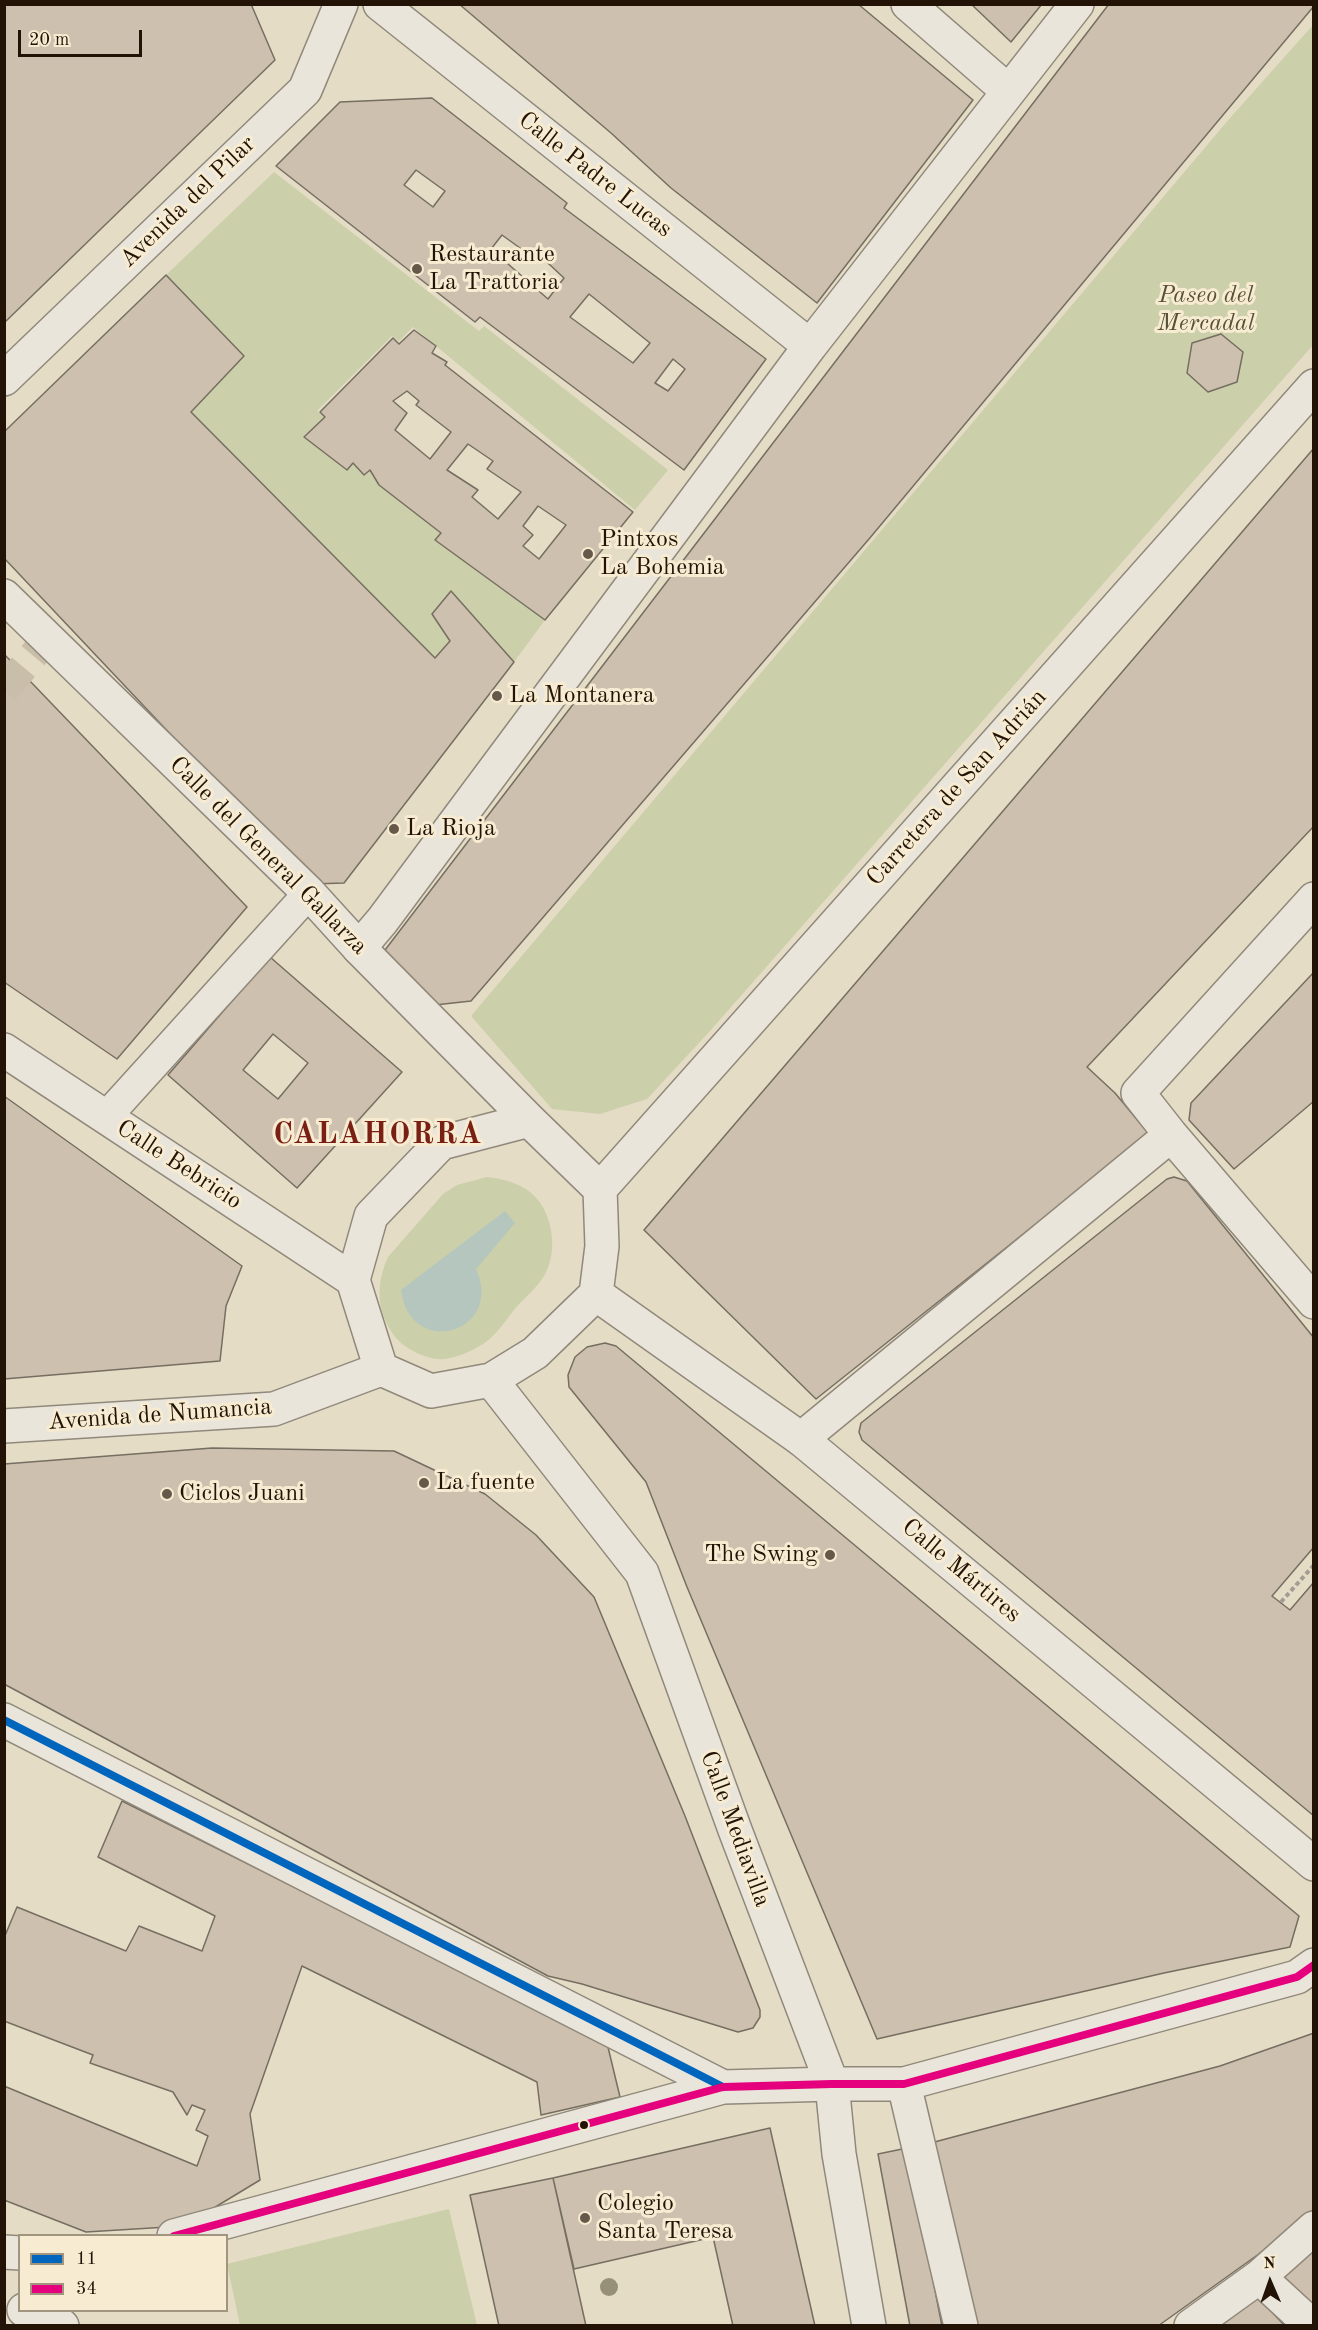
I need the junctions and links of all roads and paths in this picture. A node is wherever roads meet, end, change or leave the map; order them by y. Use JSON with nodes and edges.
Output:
{"nodes":[{"id":1,"x":341,"y":4,"type":"edge"},
{"id":2,"x":380,"y":4,"type":"edge"},
{"id":3,"x":908,"y":4,"type":"edge"},
{"id":4,"x":1077,"y":4,"type":"edge"},
{"id":5,"x":1008,"y":91,"type":"junction"},
{"id":6,"x":810,"y":346,"type":"junction"},
{"id":7,"x":4,"y":378,"type":"edge"},
{"id":8,"x":1314,"y":386,"type":"edge"},
{"id":9,"x":4,"y":596,"type":"edge"},
{"id":10,"x":309,"y":893,"type":"junction"},
{"id":11,"x":1314,"y":898,"type":"edge"},
{"id":12,"x":359,"y":948,"type":"junction"},
{"id":13,"x":4,"y":1050,"type":"edge"},
{"id":14,"x":106,"y":1117,"type":"junction"},
{"id":15,"x":529,"y":1120,"type":"junction"},
{"id":16,"x":1171,"y":1135,"type":"junction"},
{"id":17,"x":600,"y":1189,"type":"junction"},
{"id":18,"x":353,"y":1280,"type":"junction"},
{"id":19,"x":596,"y":1294,"type":"junction"},
{"id":20,"x":1314,"y":1302,"type":"edge"},
{"id":21,"x":381,"y":1369,"type":"junction"},
{"id":22,"x":491,"y":1380,"type":"junction"},
{"id":23,"x":4,"y":1426,"type":"edge"},
{"id":24,"x":801,"y":1439,"type":"junction"},
{"id":25,"x":1314,"y":1565,"type":"edge"},
{"id":26,"x":1281,"y":1602,"type":"dead end"},
{"id":27,"x":4,"y":1720,"type":"edge"},
{"id":28,"x":1314,"y":1864,"type":"edge"},
{"id":29,"x":1314,"y":1965,"type":"edge"},
{"id":30,"x":832,"y":2084,"type":"junction"},
{"id":31,"x":904,"y":2085,"type":"junction"},
{"id":32,"x":723,"y":2087,"type":"junction"},
{"id":33,"x":1314,"y":2228,"type":"edge"},
{"id":34,"x":178,"y":2234,"type":"edge"},
{"id":35,"x":1259,"y":2277,"type":"junction"},
{"id":36,"x":29,"y":2312,"type":"edge"},
{"id":37,"x":62,"y":2325,"type":"edge"},
{"id":38,"x":869,"y":2325,"type":"edge"},
{"id":39,"x":961,"y":2325,"type":"edge"},
{"id":40,"x":1191,"y":2325,"type":"edge"},
{"id":41,"x":1312,"y":2325,"type":"edge"}],
"edges":[{"from":1,"to":7,"type":"street","name":"Avenida del Pilar"},
{"from":2,"to":6,"type":"street","name":"Calle Padre Lucas"},
{"from":3,"to":5,"type":"street"},
{"from":4,"to":5,"type":"street"},
{"from":5,"to":6,"type":"street"},
{"from":6,"to":12,"type":"street"},
{"from":8,"to":17,"type":"street","name":"Carretera de San Adrián"},
{"from":9,"to":10,"type":"street","name":"Calle del General Gallarza"},
{"from":10,"to":12,"type":"street","name":"Calle del General Gallarza"},
{"from":10,"to":14,"type":"street"},
{"from":11,"to":16,"type":"street"},
{"from":12,"to":15,"type":"street","name":"Calle del General Gallarza"},
{"from":13,"to":14,"type":"street","name":"Calle Bebricio"},
{"from":14,"to":18,"type":"street","name":"Calle Bebricio"},
{"from":15,"to":17,"type":"street","name":"Calle del General Gallarza"},
{"from":15,"to":18,"type":"street"},
{"from":16,"to":20,"type":"street"},
{"from":16,"to":24,"type":"street"},
{"from":17,"to":19,"type":"street"},
{"from":18,"to":21,"type":"street"},
{"from":19,"to":22,"type":"street"},
{"from":19,"to":24,"type":"street","name":"Calle Mártires"},
{"from":21,"to":22,"type":"street"},
{"from":21,"to":23,"type":"street","name":"Avenida de Numancia"},
{"from":22,"to":30,"type":"street","name":"Calle Mediavilla"},
{"from":24,"to":28,"type":"street","name":"Calle Mártires"},
{"from":25,"to":26,"type":"path"},
{"from":27,"to":32,"type":"street"},
{"from":29,"to":31,"type":"street"},
{"from":30,"to":31,"type":"street"},
{"from":30,"to":32,"type":"street"},
{"from":30,"to":38,"type":"street","name":"Calle Mediavilla"},
{"from":31,"to":39,"type":"street"},
{"from":32,"to":34,"type":"street"},
{"from":33,"to":35,"type":"street"},
{"from":35,"to":40,"type":"street"},
{"from":35,"to":41,"type":"street"},
{"from":36,"to":37,"type":"street"}]}
